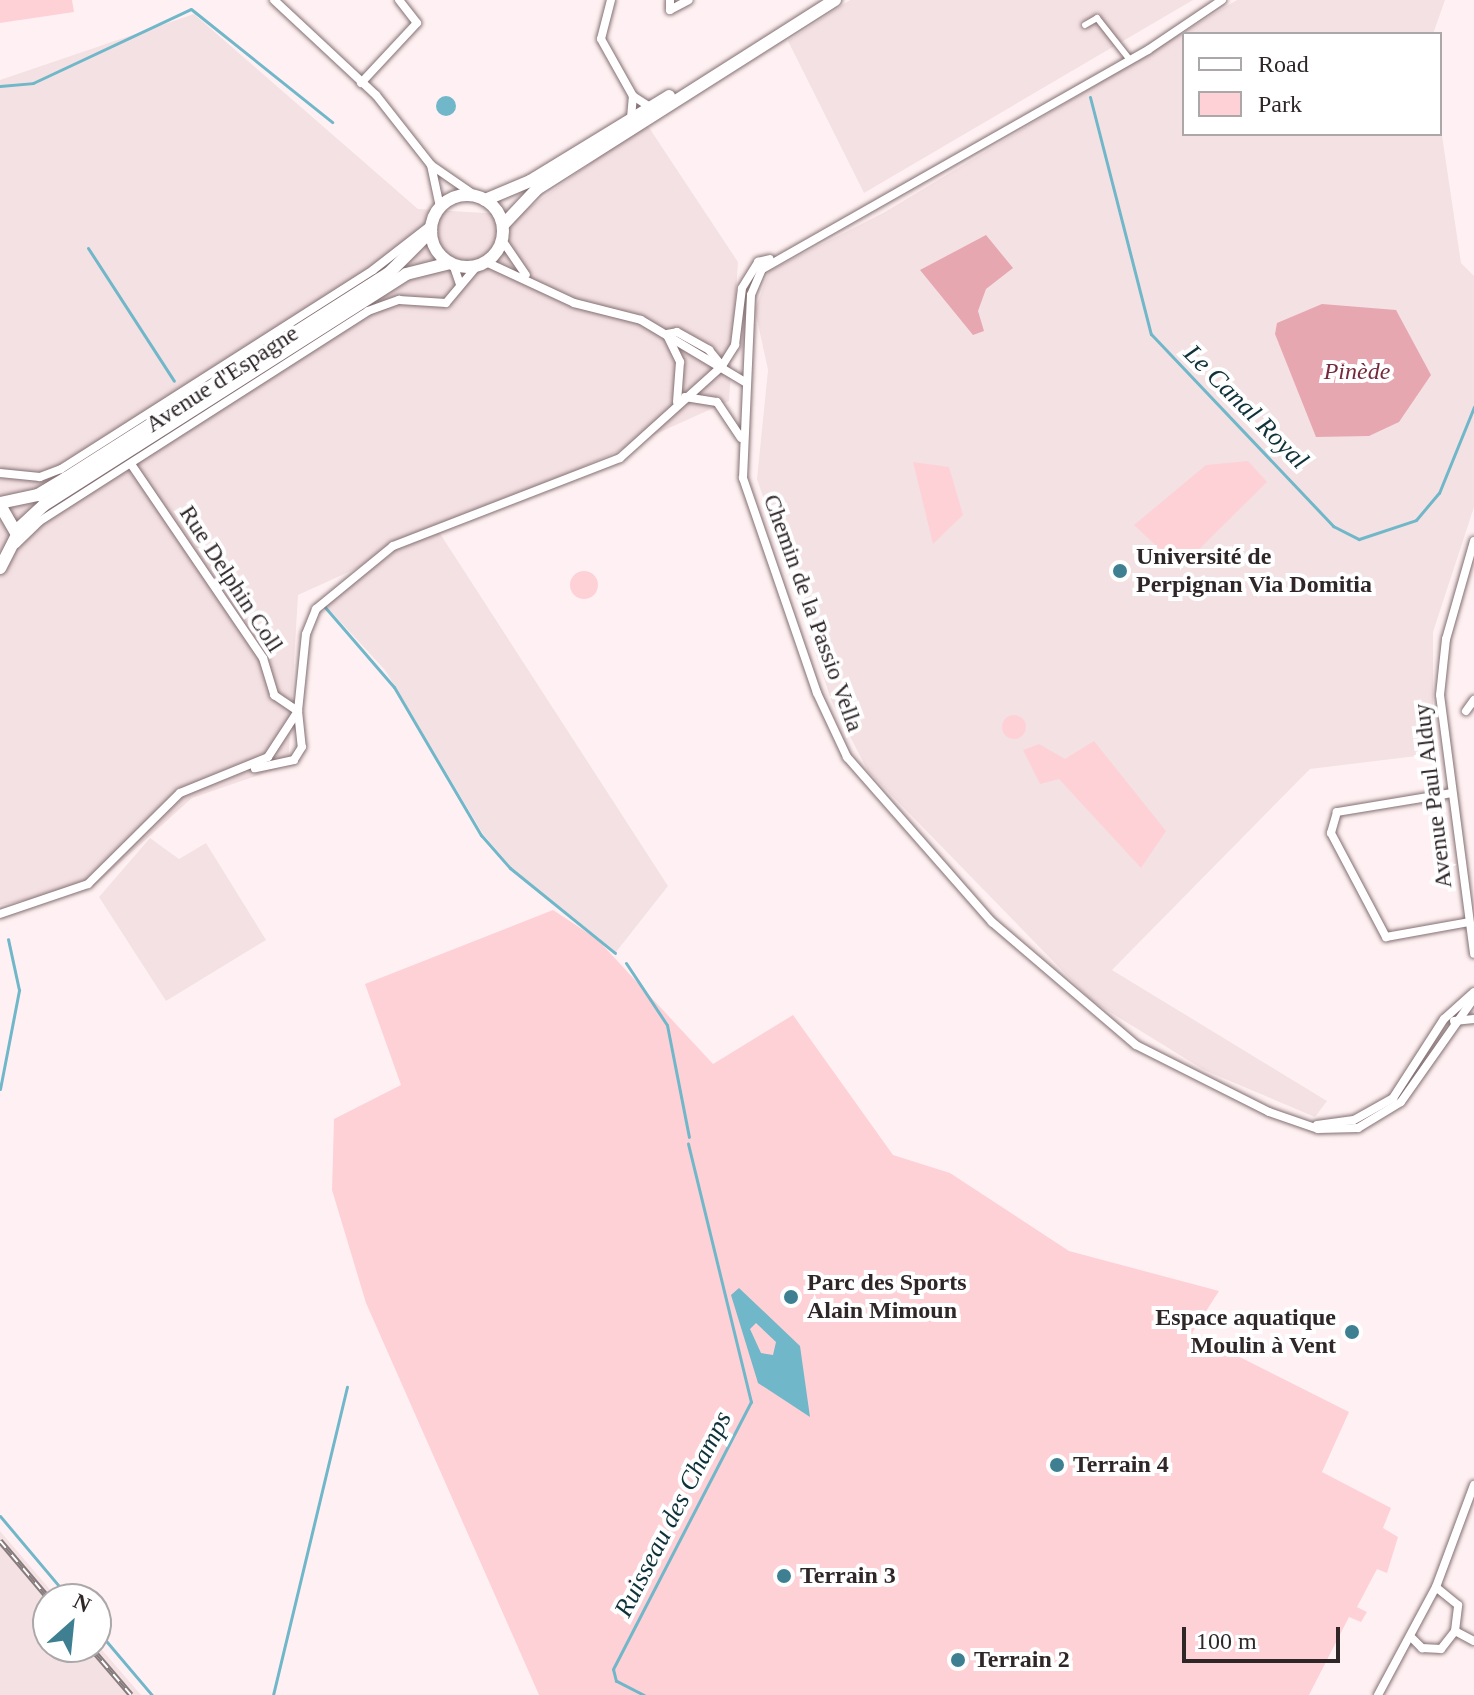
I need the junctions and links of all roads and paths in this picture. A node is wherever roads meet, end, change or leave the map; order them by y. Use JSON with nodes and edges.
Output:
{"nodes":[{"id":1,"x":274,"y":0,"type":"edge"},
{"id":2,"x":399,"y":0,"type":"edge"},
{"id":3,"x":611,"y":0,"type":"edge"},
{"id":4,"x":670,"y":0,"type":"edge"},
{"id":5,"x":689,"y":0,"type":"edge"},
{"id":6,"x":820,"y":0,"type":"edge"},
{"id":7,"x":835,"y":0,"type":"edge"},
{"id":8,"x":1222,"y":0,"type":"edge"},
{"id":9,"x":1085,"y":25,"type":"dead end"},
{"id":10,"x":1130,"y":60,"type":"junction"},
{"id":11,"x":361,"y":83,"type":"junction"},
{"id":12,"x":633,"y":96,"type":"junction"},
{"id":13,"x":650,"y":107,"type":"junction"},
{"id":14,"x":631,"y":118,"type":"junction"},
{"id":15,"x":431,"y":165,"type":"junction"},
{"id":16,"x":481,"y":198,"type":"junction"},
{"id":17,"x":440,"y":207,"type":"junction"},
{"id":18,"x":503,"y":225,"type":"junction"},
{"id":19,"x":431,"y":228,"type":"junction"},
{"id":20,"x":502,"y":240,"type":"junction"},
{"id":21,"x":773,"y":259,"type":"junction"},
{"id":22,"x":452,"y":264,"type":"junction"},
{"id":23,"x":482,"y":264,"type":"junction"},
{"id":24,"x":526,"y":276,"type":"junction"},
{"id":25,"x":460,"y":284,"type":"junction"},
{"id":26,"x":667,"y":334,"type":"junction"},
{"id":27,"x":722,"y":366,"type":"junction"},
{"id":28,"x":745,"y":382,"type":"junction"},
{"id":29,"x":684,"y":397,"type":"junction"},
{"id":30,"x":676,"y":404,"type":"junction"},
{"id":31,"x":741,"y":438,"type":"junction"},
{"id":32,"x":131,"y":464,"type":"junction"},
{"id":33,"x":0,"y":473,"type":"edge"},
{"id":34,"x":0,"y":504,"type":"edge"},
{"id":35,"x":16,"y":531,"type":"junction"},
{"id":36,"x":1474,"y":541,"type":"edge"},
{"id":37,"x":16,"y":545,"type":"junction"},
{"id":38,"x":0,"y":568,"type":"edge"},
{"id":39,"x":1474,"y":700,"type":"edge"},
{"id":40,"x":298,"y":711,"type":"junction"},
{"id":41,"x":1466,"y":711,"type":"dead end"},
{"id":42,"x":254,"y":768,"type":"junction"},
{"id":43,"x":1452,"y":793,"type":"junction"},
{"id":44,"x":0,"y":914,"type":"edge"},
{"id":45,"x":1469,"y":922,"type":"junction"},
{"id":46,"x":1474,"y":954,"type":"edge"},
{"id":47,"x":1474,"y":995,"type":"edge"},
{"id":48,"x":1474,"y":1019,"type":"edge"},
{"id":49,"x":1450,"y":1023,"type":"junction"},
{"id":50,"x":1312,"y":1126,"type":"junction"},
{"id":51,"x":1474,"y":1485,"type":"edge"},
{"id":52,"x":1436,"y":1587,"type":"junction"},
{"id":53,"x":1455,"y":1631,"type":"junction"},
{"id":54,"x":1411,"y":1637,"type":"junction"},
{"id":55,"x":1474,"y":1641,"type":"edge"},
{"id":56,"x":1378,"y":1695,"type":"edge"}],
"edges":[{"from":1,"to":11,"type":"street"},
{"from":2,"to":11,"type":"street"},
{"from":3,"to":12,"type":"street"},
{"from":4,"to":5,"type":"street"},
{"from":6,"to":13,"type":"main road"},
{"from":7,"to":18,"type":"main road"},
{"from":8,"to":10,"type":"street","name":"Chemin de la Passio Vella"},
{"from":9,"to":10,"type":"street"},
{"from":10,"to":21,"type":"street","name":"Chemin de la Passio Vella"},
{"from":11,"to":15,"type":"street"},
{"from":12,"to":13,"type":"street"},
{"from":12,"to":14,"type":"street"},
{"from":13,"to":14,"type":"main road"},
{"from":14,"to":16,"type":"main road"},
{"from":15,"to":16,"type":"street"},
{"from":15,"to":17,"type":"street"},
{"from":16,"to":17,"type":"main road"},
{"from":16,"to":18,"type":"main road"},
{"from":17,"to":19,"type":"main road"},
{"from":18,"to":20,"type":"main road"},
{"from":19,"to":22,"type":"main road"},
{"from":19,"to":33,"type":"street","name":"Avenue d'Espagne"},
{"from":19,"to":34,"type":"main road","name":"Avenue d'Espagne"},
{"from":20,"to":23,"type":"main road"},
{"from":20,"to":24,"type":"street"},
{"from":21,"to":27,"type":"street","name":"Chemin de la Passio Vella"},
{"from":21,"to":28,"type":"street","name":"Chemin de la Passio Vella"},
{"from":22,"to":23,"type":"main road"},
{"from":22,"to":25,"type":"street"},
{"from":22,"to":35,"type":"main road","name":"Avenue d'Espagne"},
{"from":23,"to":24,"type":"street"},
{"from":23,"to":25,"type":"street","name":"Avenue d'Espagne"},
{"from":24,"to":26,"type":"street"},
{"from":25,"to":32,"type":"street","name":"Avenue d'Espagne"},
{"from":26,"to":27,"type":"street"},
{"from":26,"to":30,"type":"street"},
{"from":27,"to":28,"type":"street"},
{"from":27,"to":29,"type":"street","name":"Chemin de la Passio Vella"},
{"from":28,"to":31,"type":"street","name":"Chemin de la Passio Vella"},
{"from":29,"to":30,"type":"street","name":"Chemin de la Passio Vella"},
{"from":29,"to":31,"type":"street"},
{"from":30,"to":40,"type":"street","name":"Chemin de la Passio Vella"},
{"from":31,"to":50,"type":"street","name":"Chemin de la Passio Vella"},
{"from":32,"to":37,"type":"street","name":"Avenue d'Espagne"},
{"from":32,"to":40,"type":"street","name":"Rue Delphin Coll"},
{"from":34,"to":35,"type":"main road"},
{"from":35,"to":37,"type":"main road"},
{"from":36,"to":43,"type":"street","name":"Avenue Paul Alduy"},
{"from":37,"to":38,"type":"main road"},
{"from":39,"to":41,"type":"street"},
{"from":40,"to":42,"type":"street","name":"Chemin de la Passio Vella"},
{"from":40,"to":42,"type":"street"},
{"from":42,"to":44,"type":"street","name":"Chemin de la Passio Vella"},
{"from":43,"to":45,"type":"street","name":"Avenue Paul Alduy"},
{"from":43,"to":45,"type":"street"},
{"from":45,"to":46,"type":"street","name":"Avenue Paul Alduy"},
{"from":47,"to":49,"type":"street"},
{"from":47,"to":50,"type":"street"},
{"from":48,"to":49,"type":"street"},
{"from":49,"to":50,"type":"street"},
{"from":51,"to":52,"type":"street"},
{"from":52,"to":53,"type":"street"},
{"from":52,"to":54,"type":"street"},
{"from":53,"to":54,"type":"street"},
{"from":53,"to":55,"type":"street"},
{"from":54,"to":56,"type":"street"}]}
